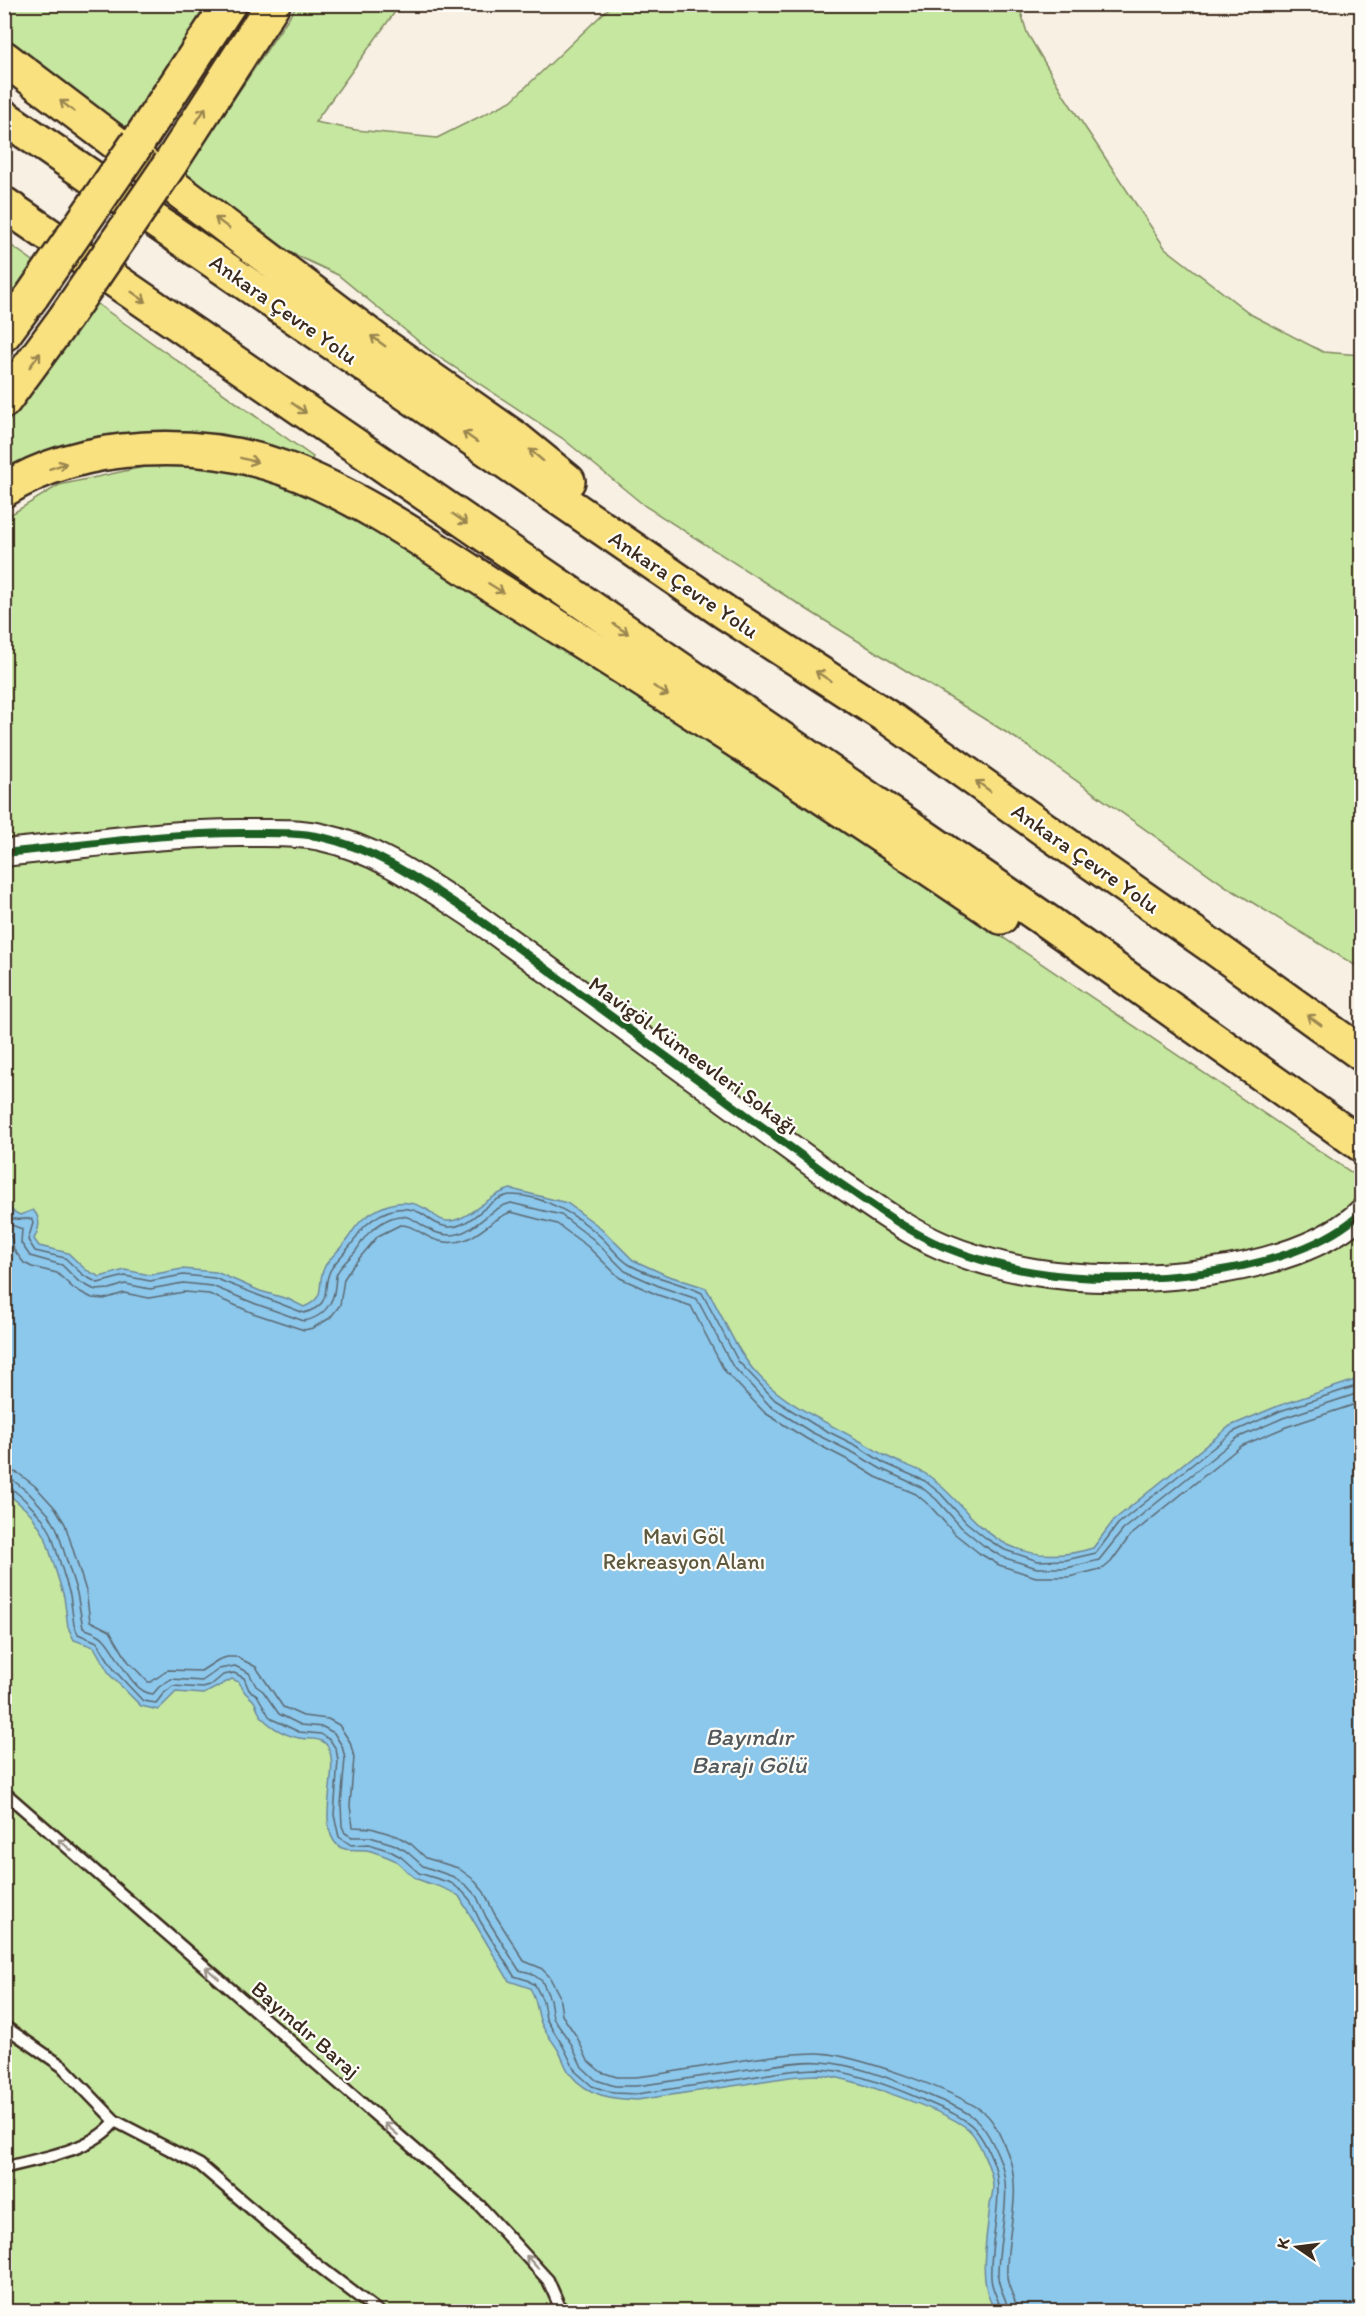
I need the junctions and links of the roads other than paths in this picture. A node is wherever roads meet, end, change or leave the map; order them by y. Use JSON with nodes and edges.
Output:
{"nodes":[{"id":1,"x":230,"y":4,"type":"edge"},
{"id":2,"x":273,"y":4,"type":"edge"},
{"id":3,"x":4,"y":58,"type":"edge"},
{"id":4,"x":4,"y":117,"type":"edge"},
{"id":5,"x":4,"y":204,"type":"edge"},
{"id":6,"x":4,"y":334,"type":"edge"},
{"id":7,"x":4,"y":401,"type":"edge"},
{"id":8,"x":4,"y":490,"type":"edge"},
{"id":9,"x":726,"y":613,"type":"junction"},
{"id":10,"x":4,"y":853,"type":"edge"},
{"id":11,"x":1362,"y":1054,"type":"edge"},
{"id":12,"x":1330,"y":1124,"type":"junction"},
{"id":13,"x":1362,"y":1145,"type":"edge"},
{"id":14,"x":1362,"y":1212,"type":"edge"},
{"id":15,"x":4,"y":1792,"type":"edge"},
{"id":16,"x":4,"y":2026,"type":"edge"},
{"id":17,"x":115,"y":2121,"type":"junction"},
{"id":18,"x":4,"y":2168,"type":"edge"},
{"id":19,"x":379,"y":2312,"type":"edge"},
{"id":20,"x":562,"y":2312,"type":"edge"}],
"edges":[{"from":1,"to":6,"type":"highway","bridge":true},
{"from":7,"to":2,"type":"highway","one_way":true,"bridge":true},
{"from":9,"to":3,"type":"highway","one_way":true},
{"from":9,"to":4,"type":"highway","name":"Ankara Çevre Yolu","one_way":true},
{"from":5,"to":12,"type":"highway","one_way":true},
{"from":8,"to":12,"type":"highway","one_way":true},
{"from":11,"to":9,"type":"highway","name":"Ankara Çevre Yolu","one_way":true},
{"from":10,"to":14,"type":"street","name":"Mavigöl Kümeevleri Sokağı"},
{"from":12,"to":13,"type":"highway"},
{"from":20,"to":15,"type":"lane","name":"Bayındır Baraj","one_way":true},
{"from":16,"to":17,"type":"lane"},
{"from":17,"to":18,"type":"lane"},
{"from":17,"to":19,"type":"lane"}]}
